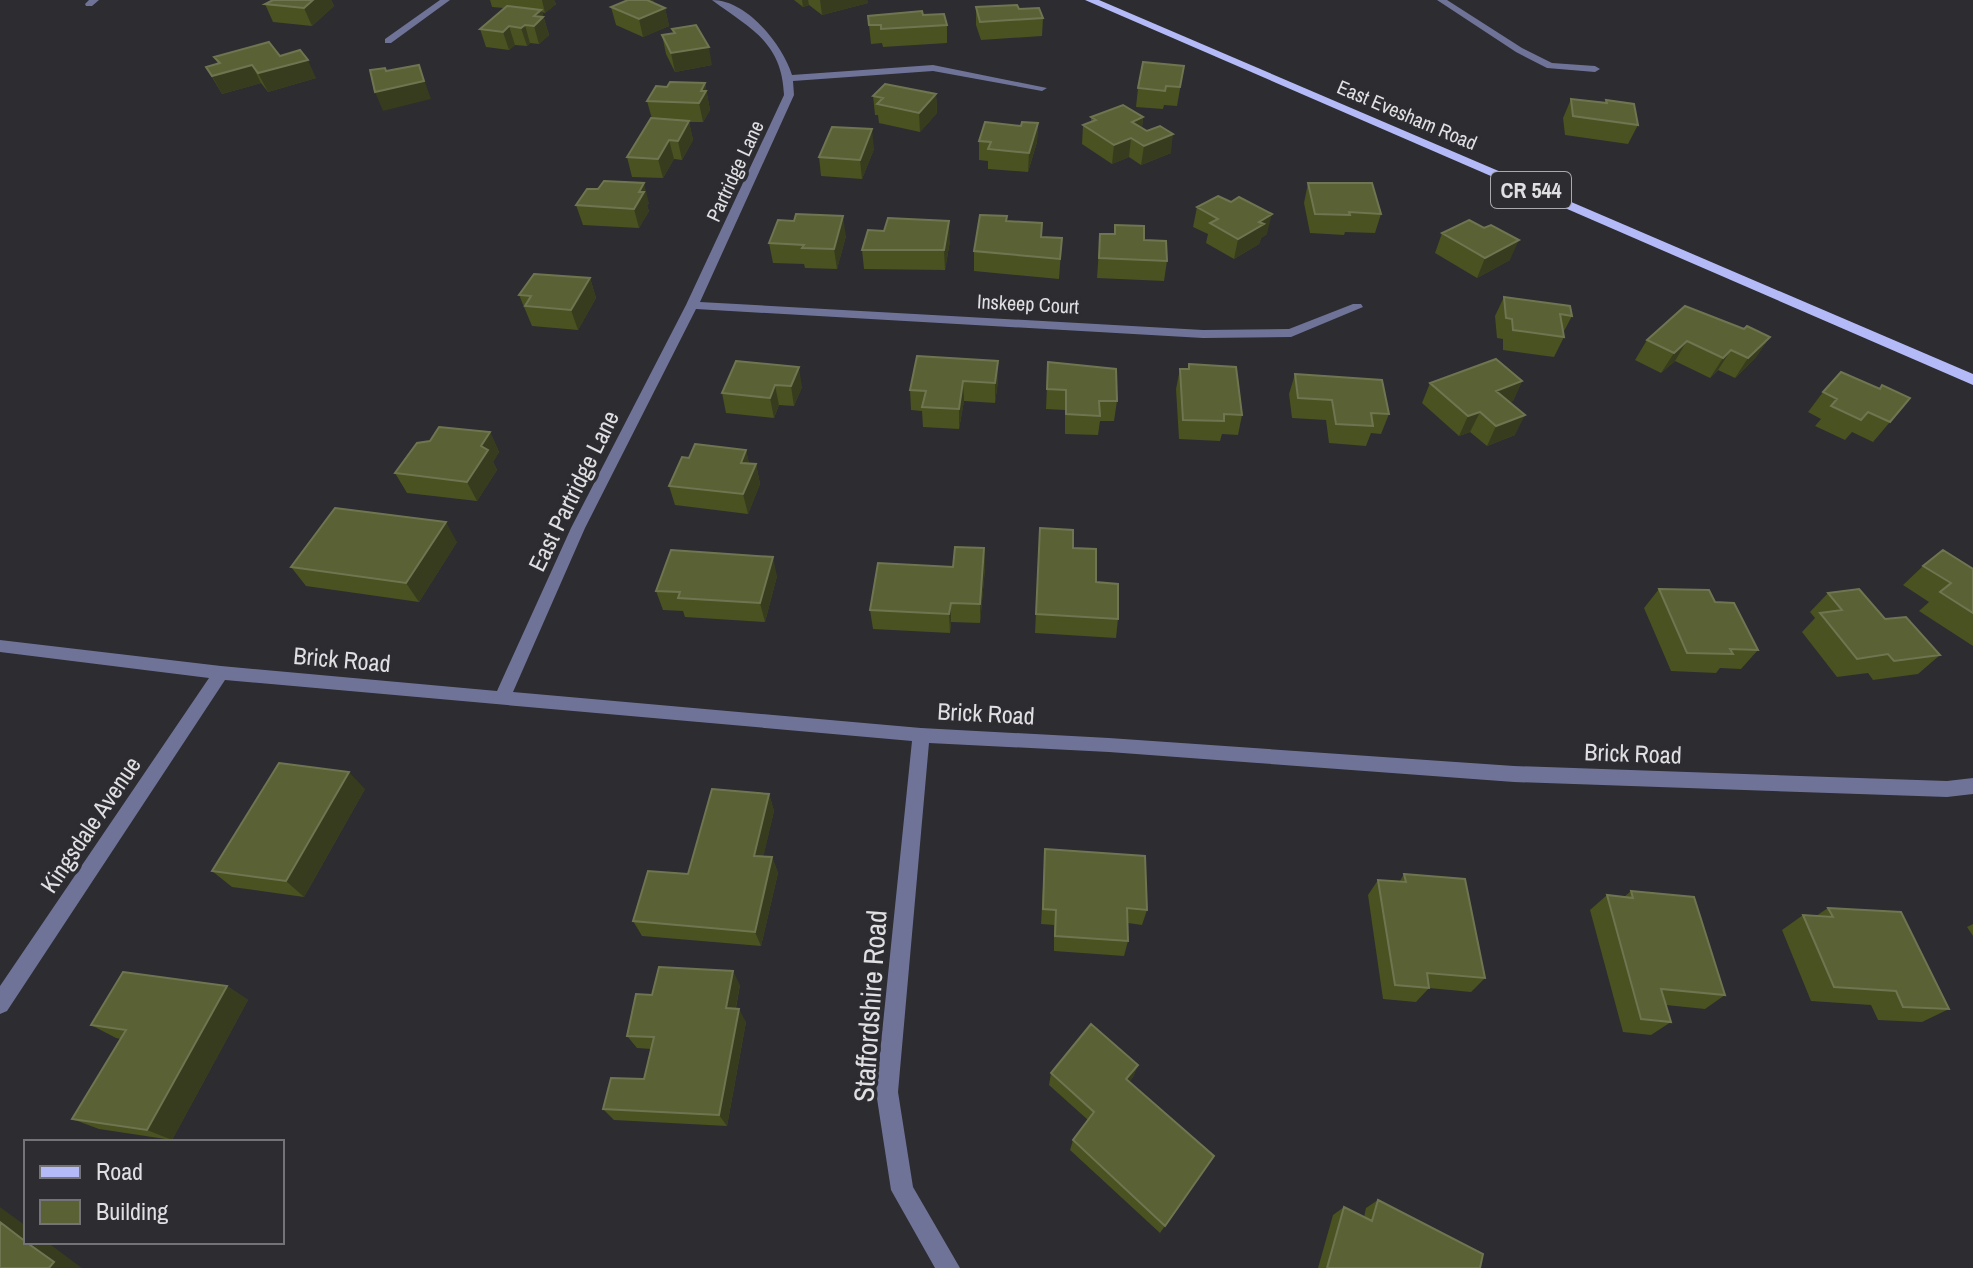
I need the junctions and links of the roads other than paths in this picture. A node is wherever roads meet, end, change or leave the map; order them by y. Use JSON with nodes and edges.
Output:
{"nodes":[{"id":1,"x":446,"y":0,"type":"edge"},
{"id":2,"x":716,"y":0,"type":"edge"},
{"id":3,"x":1090,"y":0,"type":"edge"},
{"id":4,"x":1441,"y":0,"type":"edge"},
{"id":5,"x":388,"y":41,"type":"dead end"},
{"id":6,"x":1595,"y":69,"type":"dead end"},
{"id":7,"x":791,"y":78,"type":"junction"},
{"id":8,"x":1042,"y":88,"type":"dead end"},
{"id":9,"x":692,"y":305,"type":"junction"},
{"id":10,"x":1357,"y":307,"type":"dead end"},
{"id":11,"x":1973,"y":380,"type":"edge"},
{"id":12,"x":0,"y":646,"type":"edge"},
{"id":13,"x":221,"y":673,"type":"junction"},
{"id":14,"x":502,"y":698,"type":"junction"},
{"id":15,"x":921,"y":735,"type":"junction"},
{"id":16,"x":1973,"y":786,"type":"edge"},
{"id":17,"x":0,"y":1004,"type":"edge"},
{"id":18,"x":948,"y":1268,"type":"edge"}],
"edges":[{"from":1,"to":5,"type":"street"},
{"from":2,"to":7,"type":"street"},
{"from":3,"to":11,"type":"main road","name":"East Evesham Road","number":"CR 544"},
{"from":4,"to":6,"type":"street"},
{"from":7,"to":8,"type":"street"},
{"from":7,"to":9,"type":"street","name":"Partridge Lane"},
{"from":9,"to":10,"type":"street","name":"Inskeep Court"},
{"from":9,"to":14,"type":"street","name":"East Partridge Lane"},
{"from":12,"to":13,"type":"street","name":"Brick Road"},
{"from":13,"to":14,"type":"street","name":"Brick Road"},
{"from":13,"to":17,"type":"street","name":"Kingsdale Avenue"},
{"from":14,"to":15,"type":"street","name":"Brick Road"},
{"from":15,"to":16,"type":"street","name":"Brick Road"},
{"from":15,"to":18,"type":"street","name":"Staffordshire Road"}]}
